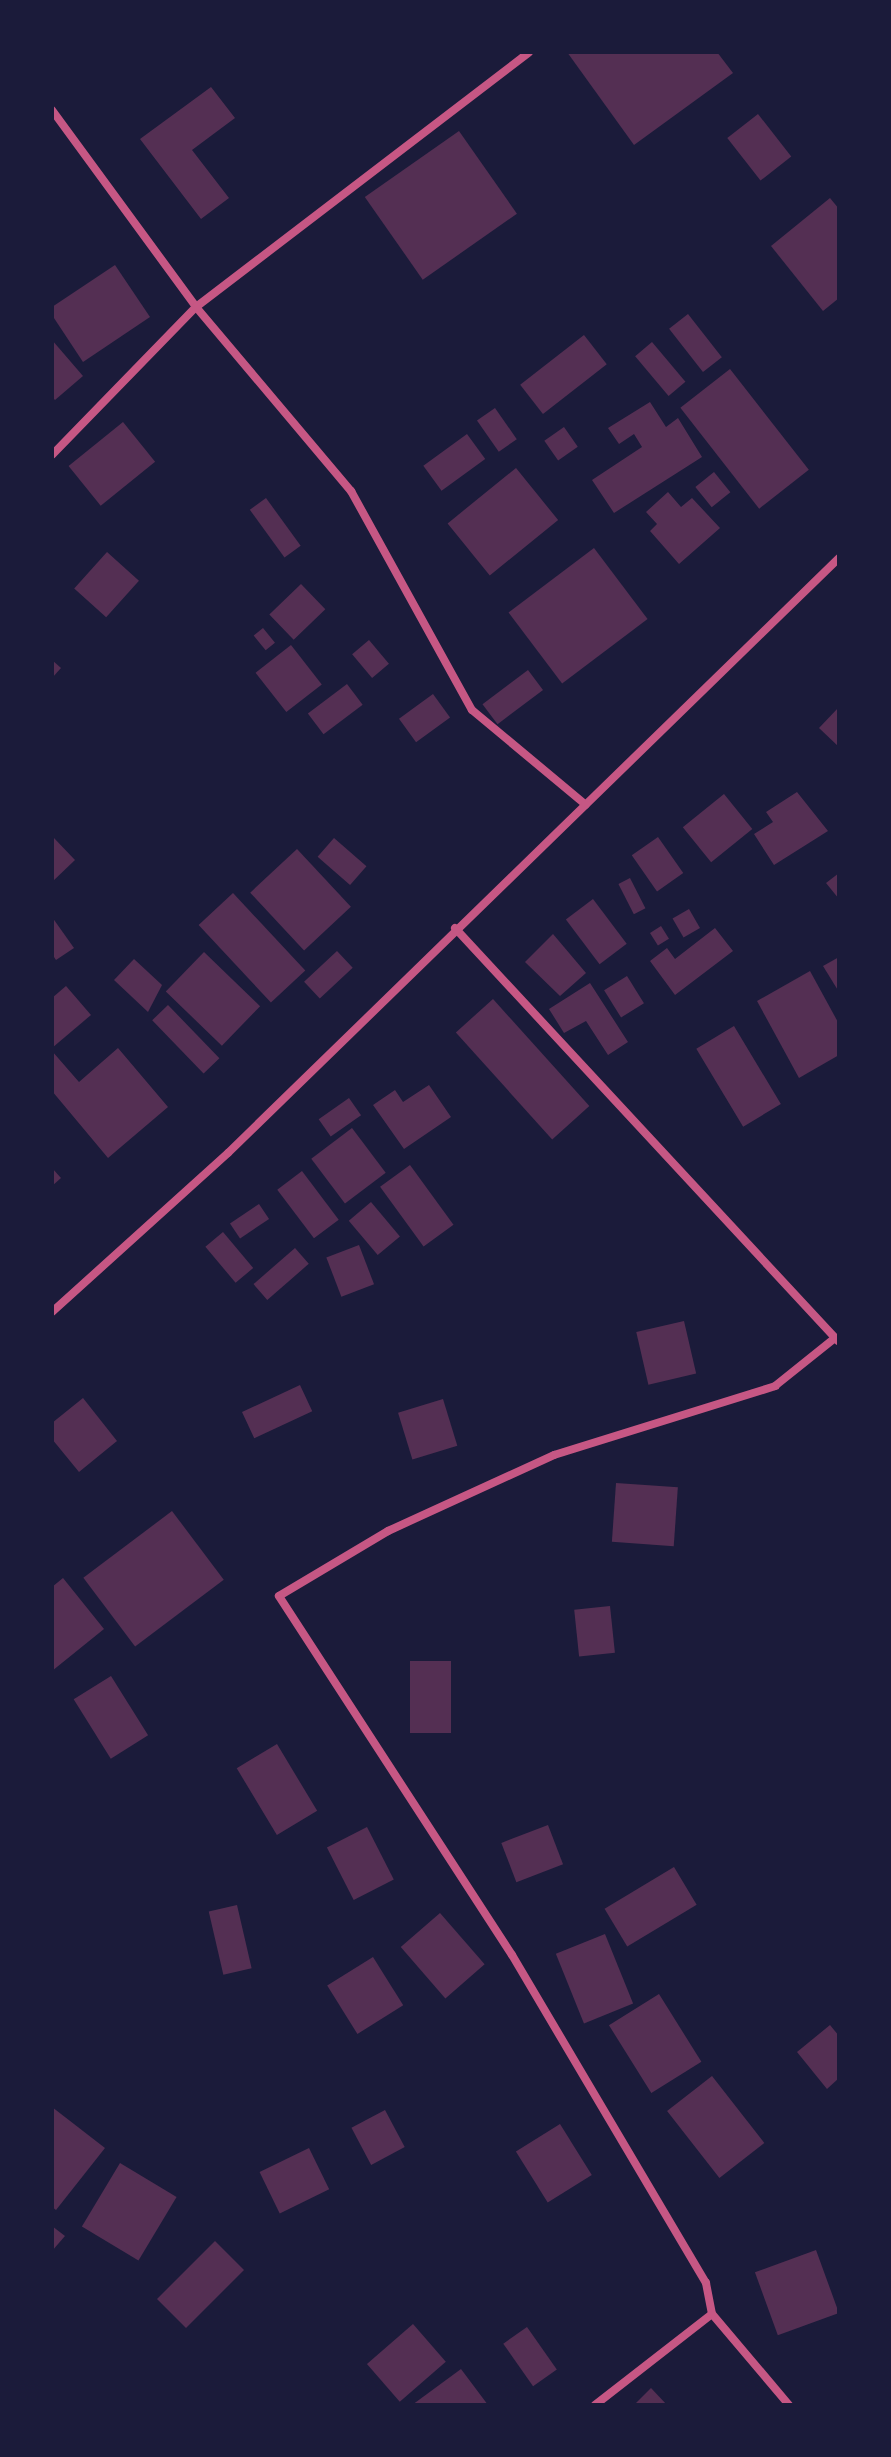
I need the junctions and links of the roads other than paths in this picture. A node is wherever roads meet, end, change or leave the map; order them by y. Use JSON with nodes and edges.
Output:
{"nodes":[{"id":1,"x":529,"y":52,"type":"edge"},
{"id":2,"x":52,"y":110,"type":"edge"},
{"id":3,"x":196,"y":307,"type":"junction"},
{"id":4,"x":52,"y":455,"type":"edge"},
{"id":5,"x":839,"y":558,"type":"edge"},
{"id":6,"x":586,"y":805,"type":"junction"},
{"id":7,"x":455,"y":928,"type":"junction"},
{"id":8,"x":52,"y":1312,"type":"edge"},
{"id":9,"x":837,"y":1340,"type":"edge"},
{"id":10,"x":712,"y":2314,"type":"junction"},
{"id":11,"x":595,"y":2405,"type":"edge"},
{"id":12,"x":789,"y":2405,"type":"edge"}],
"edges":[{"from":1,"to":3,"type":"street"},
{"from":2,"to":3,"type":"street"},
{"from":3,"to":4,"type":"street"},
{"from":3,"to":6,"type":"street"},
{"from":5,"to":6,"type":"street"},
{"from":6,"to":7,"type":"street"},
{"from":7,"to":8,"type":"street"},
{"from":7,"to":9,"type":"street"},
{"from":9,"to":10,"type":"street"},
{"from":10,"to":11,"type":"street"},
{"from":10,"to":12,"type":"street"}]}
